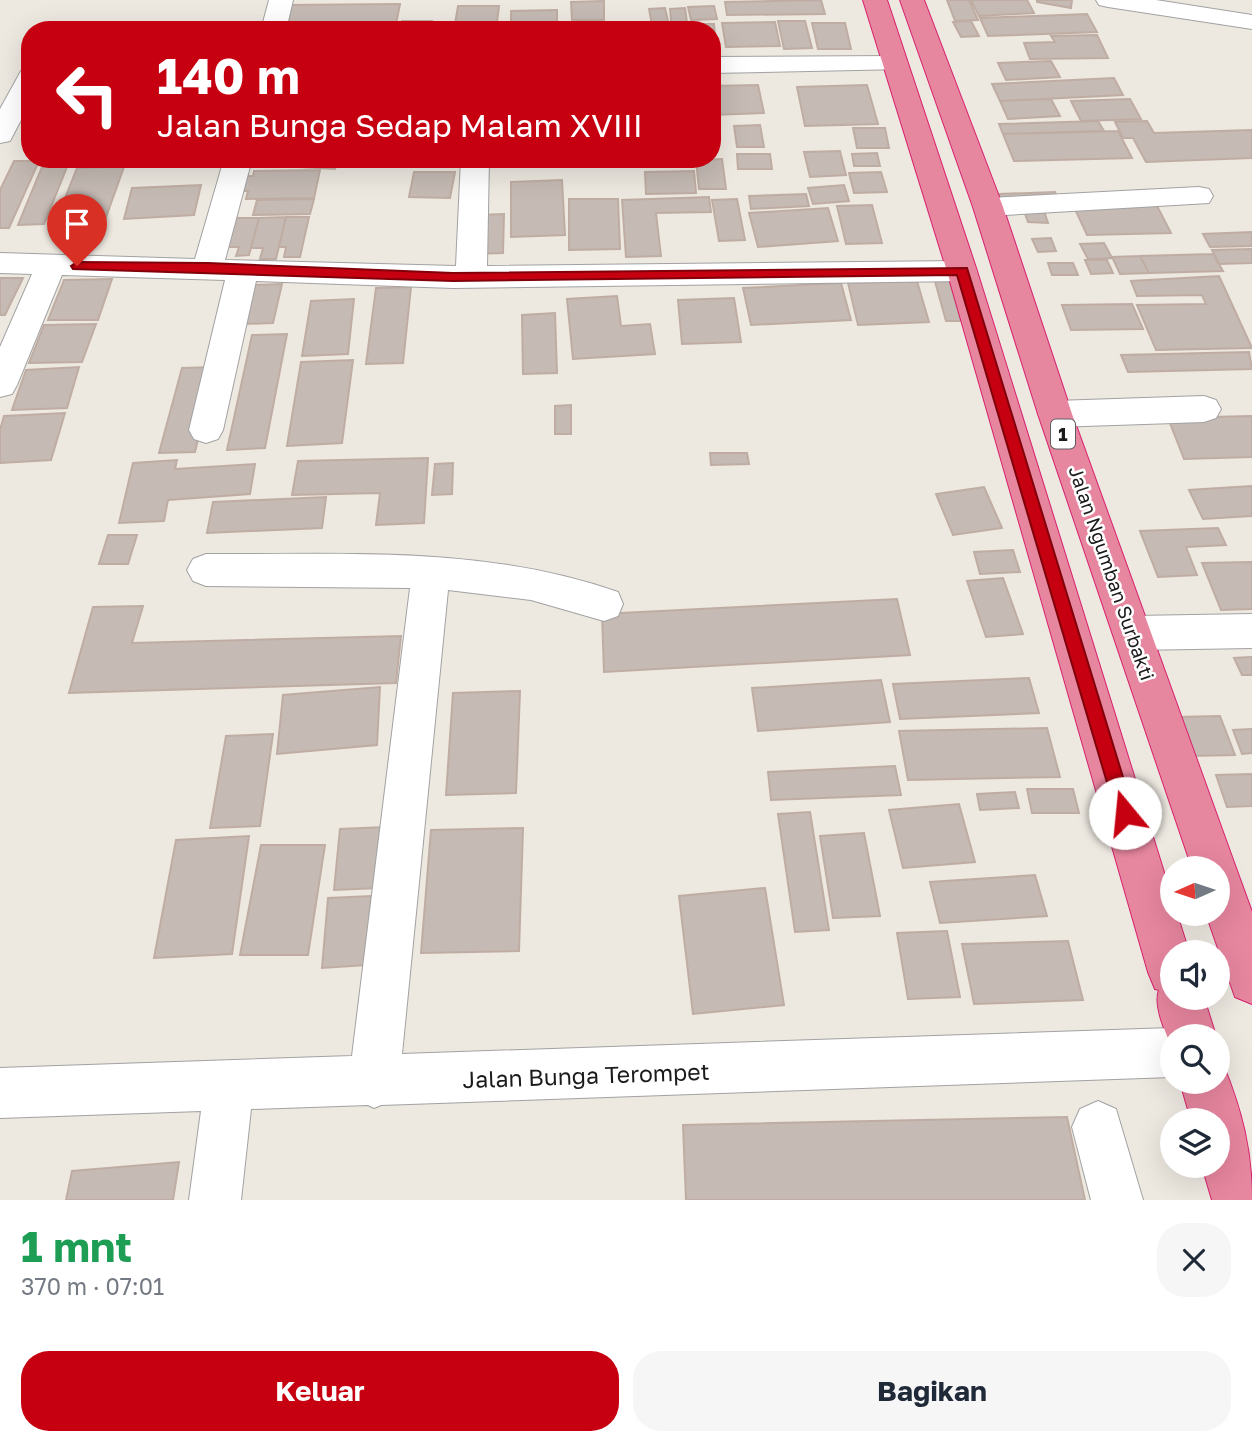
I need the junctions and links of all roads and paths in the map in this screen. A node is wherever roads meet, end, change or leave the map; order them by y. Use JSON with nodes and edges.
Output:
{"nodes":[{"id":1,"x":281,"y":0,"type":"edge"},
{"id":2,"x":875,"y":0,"type":"edge"},
{"id":3,"x":912,"y":0,"type":"edge"},
{"id":4,"x":1108,"y":0,"type":"edge"},
{"id":5,"x":275,"y":21,"type":"edge"},
{"id":6,"x":1252,"y":22,"type":"edge"},
{"id":7,"x":895,"y":64,"type":"junction"},
{"id":8,"x":721,"y":65,"type":"edge"},
{"id":9,"x":21,"y":94,"type":"edge"},
{"id":10,"x":0,"y":135,"type":"edge"},
{"id":11,"x":236,"y":168,"type":"edge"},
{"id":12,"x":475,"y":168,"type":"edge"},
{"id":13,"x":1199,"y":196,"type":"dead end"},
{"id":14,"x":988,"y":207,"type":"junction"},
{"id":15,"x":0,"y":263,"type":"edge"},
{"id":16,"x":51,"y":266,"type":"junction"},
{"id":17,"x":208,"y":267,"type":"junction"},
{"id":18,"x":243,"y":269,"type":"junction"},
{"id":19,"x":962,"y":271,"type":"junction"},
{"id":20,"x":471,"y":276,"type":"junction"},
{"id":21,"x":0,"y":386,"type":"edge"},
{"id":22,"x":1204,"y":409,"type":"dead end"},
{"id":23,"x":1055,"y":414,"type":"junction"},
{"id":24,"x":206,"y":430,"type":"dead end"},
{"id":25,"x":206,"y":570,"type":"dead end"},
{"id":26,"x":431,"y":572,"type":"junction"},
{"id":27,"x":604,"y":604,"type":"dead end"},
{"id":28,"x":1252,"y":631,"type":"edge"},
{"id":29,"x":1133,"y":633,"type":"junction"},
{"id":30,"x":1210,"y":856,"type":"edge"},
{"id":31,"x":1230,"y":915,"type":"edge"},
{"id":32,"x":1162,"y":940,"type":"edge"},
{"id":33,"x":1252,"y":979,"type":"edge"},
{"id":34,"x":1160,"y":1053,"type":"edge"},
{"id":35,"x":374,"y":1083,"type":"junction"},
{"id":36,"x":229,"y":1086,"type":"junction"},
{"id":37,"x":0,"y":1093,"type":"edge"},
{"id":38,"x":1098,"y":1127,"type":"dead end"},
{"id":39,"x":1230,"y":1171,"type":"edge"},
{"id":40,"x":215,"y":1200,"type":"edge"},
{"id":41,"x":1117,"y":1200,"type":"edge"},
{"id":42,"x":1238,"y":1200,"type":"edge"}],
"edges":[{"from":1,"to":5,"type":"street"},
{"from":2,"to":7,"type":"highway"},
{"from":3,"to":14,"type":"highway","name":"Jalan Ngumban Surbakti","number":"1"},
{"from":4,"to":6,"type":"street"},
{"from":7,"to":8,"type":"street"},
{"from":7,"to":19,"type":"highway"},
{"from":9,"to":10,"type":"street"},
{"from":11,"to":17,"type":"street"},
{"from":12,"to":20,"type":"street"},
{"from":13,"to":14,"type":"street"},
{"from":14,"to":23,"type":"highway","name":"Jalan Ngumban Surbakti","number":"1"},
{"from":15,"to":16,"type":"street"},
{"from":16,"to":17,"type":"street"},
{"from":16,"to":21,"type":"street"},
{"from":17,"to":18,"type":"street"},
{"from":18,"to":20,"type":"street"},
{"from":18,"to":24,"type":"street"},
{"from":19,"to":20,"type":"street"},
{"from":19,"to":32,"type":"highway"},
{"from":22,"to":23,"type":"street"},
{"from":23,"to":29,"type":"highway","name":"Jalan Ngumban Surbakti","number":"1"},
{"from":25,"to":26,"type":"street"},
{"from":26,"to":27,"type":"street"},
{"from":26,"to":35,"type":"street"},
{"from":28,"to":29,"type":"street"},
{"from":29,"to":30,"type":"highway","name":"Jalan Ngumban Surbakti","number":"1"},
{"from":31,"to":33,"type":"highway"},
{"from":34,"to":35,"type":"street","name":"Jalan Bunga Terompet"},
{"from":35,"to":36,"type":"street","name":"Jalan Bunga Terompet"},
{"from":36,"to":37,"type":"street","name":"Jalan Bunga Terompet"},
{"from":36,"to":40,"type":"street"},
{"from":38,"to":41,"type":"street"},
{"from":39,"to":42,"type":"highway"}]}
